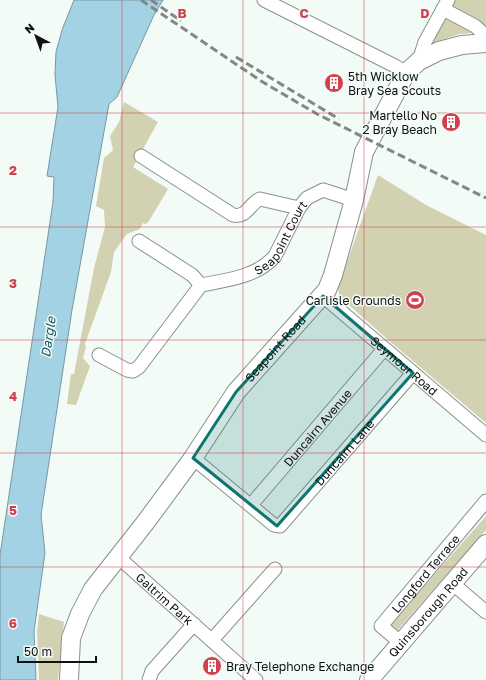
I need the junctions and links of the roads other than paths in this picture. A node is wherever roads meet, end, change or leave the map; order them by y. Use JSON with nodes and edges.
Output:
{"nodes":[{"id":1,"x":264,"y":0,"type":"edge"},
{"id":2,"x":445,"y":5,"type":"edge"},
{"id":3,"x":486,"y":36,"type":"edge"},
{"id":4,"x":486,"y":43,"type":"edge"},
{"id":5,"x":412,"y":67,"type":"junction"},
{"id":6,"x":141,"y":156,"type":"dead end"},
{"id":7,"x":354,"y":200,"type":"junction"},
{"id":8,"x":299,"y":208,"type":"junction"},
{"id":9,"x":138,"y":241,"type":"dead end"},
{"id":10,"x":201,"y":285,"type":"junction"},
{"id":11,"x":323,"y":296,"type":"junction"},
{"id":12,"x":384,"y":349,"type":"junction"},
{"id":13,"x":99,"y":355,"type":"dead end"},
{"id":14,"x":413,"y":373,"type":"junction"},
{"id":15,"x":486,"y":436,"type":"edge"},
{"id":16,"x":193,"y":458,"type":"junction"},
{"id":17,"x":486,"y":501,"type":"edge"},
{"id":18,"x":251,"y":505,"type":"junction"},
{"id":19,"x":486,"y":544,"type":"edge"},
{"id":20,"x":117,"y":556,"type":"junction"},
{"id":21,"x":275,"y":568,"type":"dead end"},
{"id":22,"x":452,"y":583,"type":"junction"},
{"id":23,"x":486,"y":612,"type":"edge"},
{"id":24,"x":194,"y":624,"type":"junction"},
{"id":25,"x":212,"y":640,"type":"junction"},
{"id":26,"x":401,"y":643,"type":"junction"},
{"id":27,"x":69,"y":680,"type":"edge"},
{"id":28,"x":149,"y":680,"type":"edge"},
{"id":29,"x":256,"y":680,"type":"edge"},
{"id":30,"x":369,"y":680,"type":"edge"}],
"edges":[{"from":1,"to":5,"type":"street"},
{"from":2,"to":3,"type":"street"},
{"from":2,"to":5,"type":"street"},
{"from":4,"to":5,"type":"street"},
{"from":5,"to":7,"type":"street","name":"Seapoint Road"},
{"from":6,"to":8,"type":"street"},
{"from":7,"to":8,"type":"street","name":"Seapoint Court"},
{"from":7,"to":11,"type":"street","name":"Seapoint Road"},
{"from":8,"to":10,"type":"street","name":"Seapoint Court"},
{"from":9,"to":10,"type":"street"},
{"from":10,"to":13,"type":"street"},
{"from":11,"to":12,"type":"street","name":"Seymour Road"},
{"from":11,"to":16,"type":"street","name":"Seapoint Road"},
{"from":12,"to":14,"type":"street","name":"Seymour Road"},
{"from":12,"to":18,"type":"street","name":"Duncairn Avenue"},
{"from":14,"to":15,"type":"street","name":"Seymour Road"},
{"from":14,"to":18,"type":"street","name":"Duncairn Lane"},
{"from":16,"to":18,"type":"street"},
{"from":16,"to":20,"type":"street","name":"Seapoint Road"},
{"from":17,"to":26,"type":"street","name":"Longford Terrace"},
{"from":19,"to":22,"type":"street","name":"Quinsborough Road"},
{"from":20,"to":24,"type":"street","name":"Galtrim Park"},
{"from":20,"to":27,"type":"street","name":"Seapoint Road"},
{"from":21,"to":25,"type":"street"},
{"from":22,"to":23,"type":"street"},
{"from":22,"to":26,"type":"street","name":"Quinsborough Road"},
{"from":24,"to":25,"type":"street","name":"Galtrim Park"},
{"from":24,"to":28,"type":"street"},
{"from":25,"to":29,"type":"street","name":"Galtrim Park"},
{"from":26,"to":30,"type":"street","name":"Quinsborough Road"}]}
